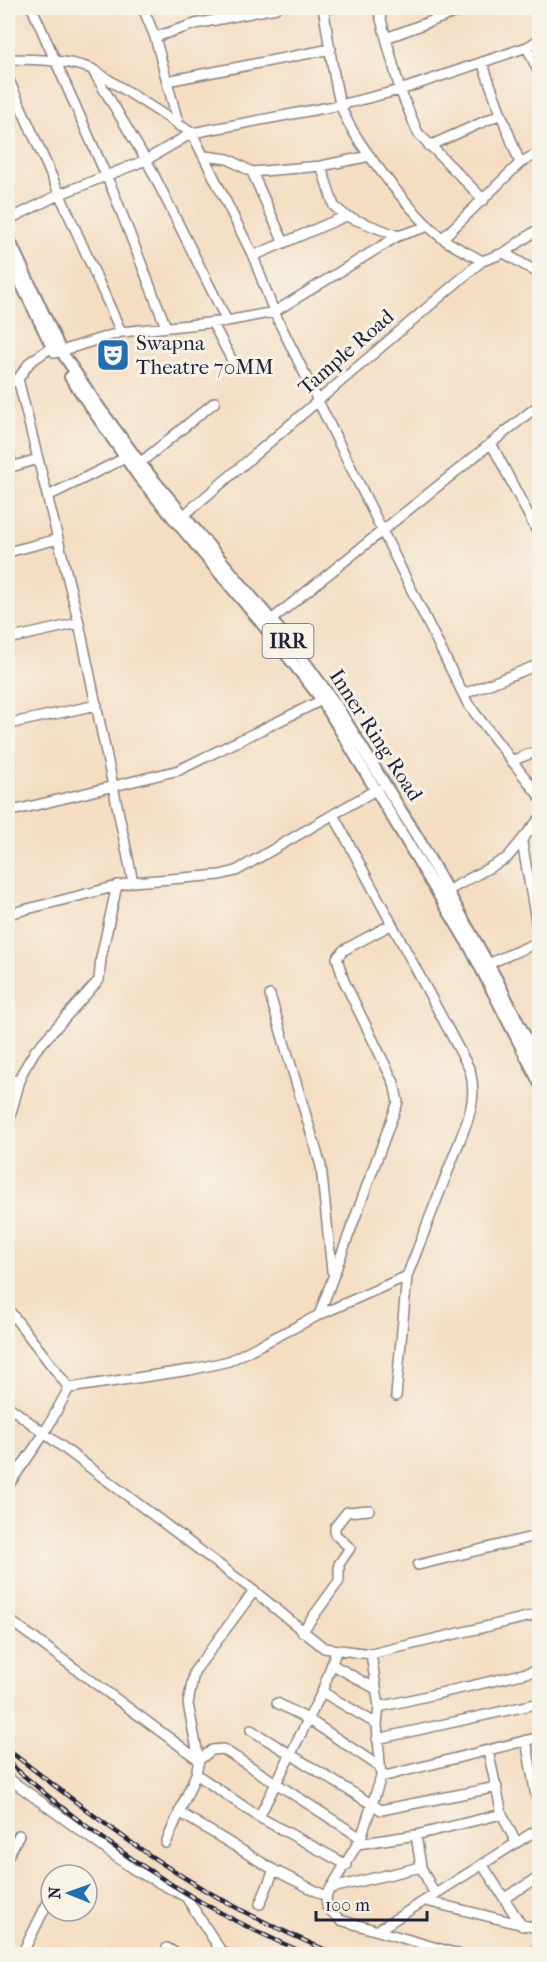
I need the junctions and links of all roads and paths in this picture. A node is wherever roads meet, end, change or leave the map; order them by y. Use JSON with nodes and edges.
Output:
{"nodes":[{"id":1,"x":32,"y":8,"type":"edge"},
{"id":2,"x":143,"y":8,"type":"edge"},
{"id":3,"x":271,"y":8,"type":"edge"},
{"id":4,"x":323,"y":8,"type":"edge"},
{"id":5,"x":378,"y":8,"type":"edge"},
{"id":6,"x":467,"y":8,"type":"edge"},
{"id":7,"x":155,"y":37,"type":"junction"},
{"id":8,"x":386,"y":38,"type":"junction"},
{"id":9,"x":540,"y":39,"type":"edge"},
{"id":10,"x":527,"y":46,"type":"junction"},
{"id":11,"x":331,"y":49,"type":"junction"},
{"id":12,"x":8,"y":59,"type":"edge"},
{"id":13,"x":53,"y":60,"type":"junction"},
{"id":14,"x":482,"y":62,"type":"junction"},
{"id":15,"x":92,"y":69,"type":"junction"},
{"id":16,"x":540,"y":75,"type":"edge"},
{"id":17,"x":8,"y":78,"type":"edge"},
{"id":18,"x":167,"y":81,"type":"junction"},
{"id":19,"x":400,"y":90,"type":"junction"},
{"id":20,"x":340,"y":105,"type":"junction"},
{"id":21,"x":501,"y":114,"type":"junction"},
{"id":22,"x":179,"y":126,"type":"junction"},
{"id":23,"x":192,"y":133,"type":"junction"},
{"id":24,"x":429,"y":146,"type":"junction"},
{"id":25,"x":540,"y":152,"type":"edge"},
{"id":26,"x":205,"y":156,"type":"junction"},
{"id":27,"x":370,"y":156,"type":"junction"},
{"id":28,"x":146,"y":160,"type":"junction"},
{"id":29,"x":520,"y":163,"type":"junction"},
{"id":30,"x":321,"y":166,"type":"junction"},
{"id":31,"x":252,"y":172,"type":"junction"},
{"id":32,"x":105,"y":176,"type":"junction"},
{"id":33,"x":58,"y":195,"type":"junction"},
{"id":34,"x":484,"y":200,"type":"junction"},
{"id":35,"x":346,"y":216,"type":"junction"},
{"id":36,"x":8,"y":220,"type":"edge"},
{"id":37,"x":429,"y":226,"type":"junction"},
{"id":38,"x":540,"y":228,"type":"edge"},
{"id":39,"x":398,"y":236,"type":"junction"},
{"id":40,"x":8,"y":237,"type":"edge"},
{"id":41,"x":442,"y":238,"type":"junction"},
{"id":42,"x":284,"y":243,"type":"junction"},
{"id":43,"x":504,"y":253,"type":"junction"},
{"id":44,"x":8,"y":256,"type":"edge"},
{"id":45,"x":253,"y":256,"type":"junction"},
{"id":46,"x":482,"y":261,"type":"junction"},
{"id":47,"x":540,"y":274,"type":"edge"},
{"id":48,"x":274,"y":312,"type":"junction"},
{"id":49,"x":228,"y":321,"type":"junction"},
{"id":50,"x":212,"y":322,"type":"junction"},
{"id":51,"x":166,"y":327,"type":"junction"},
{"id":52,"x":121,"y":332,"type":"junction"},
{"id":53,"x":56,"y":350,"type":"junction"},
{"id":54,"x":236,"y":368,"type":"dead end"},
{"id":55,"x":18,"y":379,"type":"junction"},
{"id":56,"x":8,"y":383,"type":"edge"},
{"id":57,"x":319,"y":399,"type":"junction"},
{"id":58,"x":215,"y":402,"type":"dead end"},
{"id":59,"x":540,"y":404,"type":"edge"},
{"id":60,"x":491,"y":443,"type":"junction"},
{"id":61,"x":8,"y":449,"type":"edge"},
{"id":62,"x":125,"y":458,"type":"junction"},
{"id":63,"x":38,"y":459,"type":"junction"},
{"id":64,"x":140,"y":463,"type":"junction"},
{"id":65,"x":10,"y":467,"type":"edge"},
{"id":66,"x":48,"y":496,"type":"junction"},
{"id":67,"x":183,"y":516,"type":"junction"},
{"id":68,"x":383,"y":530,"type":"junction"},
{"id":69,"x":540,"y":537,"type":"edge"},
{"id":70,"x":58,"y":539,"type":"junction"},
{"id":71,"x":8,"y":552,"type":"edge"},
{"id":72,"x":270,"y":621,"type":"junction"},
{"id":73,"x":79,"y":623,"type":"junction"},
{"id":74,"x":8,"y":639,"type":"edge"},
{"id":75,"x":540,"y":664,"type":"edge"},
{"id":76,"x":464,"y":694,"type":"junction"},
{"id":77,"x":325,"y":696,"type":"junction"},
{"id":78,"x":97,"y":705,"type":"junction"},
{"id":79,"x":8,"y":724,"type":"edge"},
{"id":80,"x":540,"y":750,"type":"edge"},
{"id":81,"x":511,"y":761,"type":"junction"},
{"id":82,"x":113,"y":785,"type":"junction"},
{"id":83,"x":377,"y":789,"type":"junction"},
{"id":84,"x":540,"y":797,"type":"edge"},
{"id":85,"x":8,"y":812,"type":"edge"},
{"id":86,"x":334,"y":816,"type":"junction"},
{"id":87,"x":540,"y":818,"type":"edge"},
{"id":88,"x":522,"y":842,"type":"junction"},
{"id":89,"x":133,"y":882,"type":"junction"},
{"id":90,"x":117,"y":885,"type":"junction"},
{"id":91,"x":447,"y":891,"type":"junction"},
{"id":92,"x":8,"y":914,"type":"edge"},
{"id":93,"x":392,"y":924,"type":"junction"},
{"id":94,"x":488,"y":964,"type":"junction"},
{"id":95,"x":270,"y":996,"type":"dead end"},
{"id":96,"x":540,"y":1066,"type":"edge"},
{"id":97,"x":21,"y":1079,"type":"junction"},
{"id":98,"x":8,"y":1082,"type":"edge"},
{"id":99,"x":540,"y":1084,"type":"edge"},
{"id":100,"x":8,"y":1124,"type":"edge"},
{"id":101,"x":407,"y":1276,"type":"junction"},
{"id":102,"x":332,"y":1277,"type":"junction"},
{"id":103,"x":8,"y":1309,"type":"edge"},
{"id":104,"x":320,"y":1315,"type":"junction"},
{"id":105,"x":69,"y":1388,"type":"junction"},
{"id":106,"x":396,"y":1396,"type":"dead end"},
{"id":107,"x":8,"y":1406,"type":"edge"},
{"id":108,"x":44,"y":1434,"type":"junction"},
{"id":109,"x":8,"y":1486,"type":"edge"},
{"id":110,"x":369,"y":1510,"type":"dead end"},
{"id":111,"x":540,"y":1535,"type":"edge"},
{"id":112,"x":417,"y":1566,"type":"dead end"},
{"id":113,"x":254,"y":1591,"type":"junction"},
{"id":114,"x":540,"y":1614,"type":"edge"},
{"id":115,"x":8,"y":1619,"type":"edge"},
{"id":116,"x":302,"y":1632,"type":"junction"},
{"id":117,"x":336,"y":1652,"type":"junction"},
{"id":118,"x":371,"y":1654,"type":"junction"},
{"id":119,"x":333,"y":1665,"type":"junction"},
{"id":120,"x":540,"y":1670,"type":"edge"},
{"id":121,"x":376,"y":1689,"type":"junction"},
{"id":122,"x":322,"y":1692,"type":"junction"},
{"id":123,"x":277,"y":1703,"type":"dead end"},
{"id":124,"x":540,"y":1703,"type":"edge"},
{"id":125,"x":379,"y":1707,"type":"junction"},
{"id":126,"x":308,"y":1719,"type":"junction"},
{"id":127,"x":377,"y":1724,"type":"junction"},
{"id":128,"x":251,"y":1730,"type":"dead end"},
{"id":129,"x":540,"y":1737,"type":"edge"},
{"id":130,"x":377,"y":1739,"type":"junction"},
{"id":131,"x":526,"y":1740,"type":"junction"},
{"id":132,"x":488,"y":1751,"type":"junction"},
{"id":133,"x":291,"y":1754,"type":"junction"},
{"id":134,"x":199,"y":1760,"type":"junction"},
{"id":135,"x":380,"y":1772,"type":"junction"},
{"id":136,"x":196,"y":1774,"type":"junction"},
{"id":137,"x":8,"y":1778,"type":"edge"},
{"id":138,"x":275,"y":1783,"type":"junction"},
{"id":139,"x":497,"y":1787,"type":"junction"},
{"id":140,"x":536,"y":1796,"type":"dead end"},
{"id":141,"x":373,"y":1807,"type":"junction"},
{"id":142,"x":179,"y":1812,"type":"junction"},
{"id":143,"x":502,"y":1814,"type":"junction"},
{"id":144,"x":259,"y":1817,"type":"junction"},
{"id":145,"x":540,"y":1828,"type":"edge"},
{"id":146,"x":19,"y":1835,"type":"dead end"},
{"id":147,"x":416,"y":1835,"type":"junction"},
{"id":148,"x":359,"y":1841,"type":"junction"},
{"id":149,"x":166,"y":1843,"type":"dead end"},
{"id":150,"x":516,"y":1843,"type":"junction"},
{"id":151,"x":8,"y":1856,"type":"edge"},
{"id":152,"x":482,"y":1864,"type":"junction"},
{"id":153,"x":347,"y":1865,"type":"junction"},
{"id":154,"x":422,"y":1867,"type":"junction"},
{"id":155,"x":274,"y":1870,"type":"junction"},
{"id":156,"x":540,"y":1877,"type":"edge"},
{"id":157,"x":332,"y":1888,"type":"junction"},
{"id":158,"x":435,"y":1895,"type":"junction"},
{"id":159,"x":326,"y":1896,"type":"junction"},
{"id":160,"x":504,"y":1898,"type":"junction"},
{"id":161,"x":426,"y":1901,"type":"junction"},
{"id":162,"x":260,"y":1904,"type":"dead end"},
{"id":163,"x":39,"y":1920,"type":"edge"},
{"id":164,"x":522,"y":1926,"type":"junction"},
{"id":165,"x":540,"y":1929,"type":"edge"},
{"id":166,"x":378,"y":1930,"type":"junction"},
{"id":167,"x":540,"y":1935,"type":"edge"},
{"id":168,"x":167,"y":1948,"type":"dead end"},
{"id":169,"x":222,"y":1953,"type":"edge"},
{"id":170,"x":22,"y":1954,"type":"edge"},
{"id":171,"x":106,"y":1954,"type":"edge"},
{"id":172,"x":120,"y":1954,"type":"edge"},
{"id":173,"x":177,"y":1954,"type":"edge"},
{"id":174,"x":458,"y":1954,"type":"edge"},
{"id":175,"x":536,"y":1954,"type":"edge"}],
"edges":[{"from":1,"to":13,"type":"street"},
{"from":2,"to":7,"type":"street"},
{"from":3,"to":7,"type":"street"},
{"from":4,"to":11,"type":"street"},
{"from":5,"to":8,"type":"street"},
{"from":6,"to":8,"type":"street"},
{"from":7,"to":18,"type":"street"},
{"from":8,"to":19,"type":"street"},
{"from":9,"to":10,"type":"street"},
{"from":10,"to":14,"type":"street"},
{"from":10,"to":16,"type":"street"},
{"from":11,"to":18,"type":"street"},
{"from":11,"to":20,"type":"street"},
{"from":12,"to":13,"type":"street"},
{"from":13,"to":15,"type":"street"},
{"from":13,"to":32,"type":"street"},
{"from":14,"to":19,"type":"street"},
{"from":14,"to":21,"type":"street"},
{"from":15,"to":22,"type":"street"},
{"from":15,"to":28,"type":"street"},
{"from":17,"to":33,"type":"street"},
{"from":18,"to":22,"type":"street"},
{"from":19,"to":20,"type":"street"},
{"from":19,"to":24,"type":"street"},
{"from":20,"to":23,"type":"street"},
{"from":20,"to":27,"type":"street"},
{"from":21,"to":24,"type":"street"},
{"from":21,"to":29,"type":"street"},
{"from":22,"to":23,"type":"street"},
{"from":23,"to":26,"type":"street"},
{"from":23,"to":28,"type":"street"},
{"from":24,"to":34,"type":"street"},
{"from":25,"to":29,"type":"street"},
{"from":26,"to":31,"type":"street"},
{"from":26,"to":45,"type":"street"},
{"from":27,"to":30,"type":"street"},
{"from":27,"to":37,"type":"street"},
{"from":28,"to":32,"type":"street"},
{"from":28,"to":49,"type":"street"},
{"from":29,"to":34,"type":"street"},
{"from":30,"to":31,"type":"street"},
{"from":30,"to":35,"type":"street"},
{"from":31,"to":42,"type":"street"},
{"from":32,"to":33,"type":"street"},
{"from":32,"to":51,"type":"street"},
{"from":33,"to":36,"type":"street"},
{"from":33,"to":52,"type":"street"},
{"from":34,"to":41,"type":"street"},
{"from":35,"to":39,"type":"street"},
{"from":35,"to":42,"type":"street"},
{"from":37,"to":39,"type":"street"},
{"from":37,"to":41,"type":"street"},
{"from":38,"to":43,"type":"street","name":"Tample Road"},
{"from":39,"to":48,"type":"street"},
{"from":40,"to":53,"type":"main road","name":"Inner Ring Road","number":"IRR"},
{"from":41,"to":46,"type":"street"},
{"from":42,"to":45,"type":"street"},
{"from":43,"to":46,"type":"street","name":"Tample Road"},
{"from":43,"to":47,"type":"street"},
{"from":44,"to":53,"type":"main road","name":"Inner Ring Road","number":"IRR"},
{"from":45,"to":48,"type":"street"},
{"from":46,"to":57,"type":"street","name":"Tample Road"},
{"from":48,"to":49,"type":"street"},
{"from":48,"to":57,"type":"street"},
{"from":49,"to":50,"type":"street"},
{"from":50,"to":51,"type":"street"},
{"from":50,"to":54,"type":"street"},
{"from":51,"to":52,"type":"street"},
{"from":52,"to":53,"type":"street"},
{"from":53,"to":55,"type":"street"},
{"from":53,"to":62,"type":"main road","name":"Inner Ring Road","number":"IRR"},
{"from":53,"to":64,"type":"main road","name":"Inner Ring Road","number":"IRR"},
{"from":55,"to":56,"type":"street"},
{"from":55,"to":63,"type":"street"},
{"from":57,"to":67,"type":"street","name":"Tample Road"},
{"from":57,"to":68,"type":"street"},
{"from":58,"to":64,"type":"street"},
{"from":59,"to":60,"type":"street"},
{"from":60,"to":68,"type":"street"},
{"from":60,"to":69,"type":"street"},
{"from":61,"to":65,"type":"street"},
{"from":62,"to":66,"type":"street"},
{"from":62,"to":77,"type":"main road","name":"Inner Ring Road","number":"IRR"},
{"from":63,"to":65,"type":"street"},
{"from":63,"to":66,"type":"street"},
{"from":64,"to":67,"type":"main road","name":"Inner Ring Road","number":"IRR"},
{"from":66,"to":70,"type":"street"},
{"from":67,"to":72,"type":"main road","name":"Inner Ring Road","number":"IRR"},
{"from":68,"to":72,"type":"street"},
{"from":68,"to":76,"type":"street"},
{"from":70,"to":71,"type":"street"},
{"from":70,"to":73,"type":"street"},
{"from":72,"to":77,"type":"main road","name":"Inner Ring Road","number":"IRR"},
{"from":73,"to":74,"type":"street"},
{"from":73,"to":78,"type":"street"},
{"from":75,"to":76,"type":"street"},
{"from":76,"to":81,"type":"street"},
{"from":77,"to":82,"type":"street"},
{"from":77,"to":83,"type":"main road","name":"Inner Ring Road","number":"IRR"},
{"from":77,"to":91,"type":"main road","name":"Inner Ring Road","number":"IRR"},
{"from":78,"to":79,"type":"street"},
{"from":78,"to":82,"type":"street"},
{"from":80,"to":81,"type":"street"},
{"from":81,"to":84,"type":"street"},
{"from":82,"to":85,"type":"street"},
{"from":82,"to":89,"type":"street"},
{"from":83,"to":86,"type":"street"},
{"from":83,"to":99,"type":"main road","name":"Inner Ring Road","number":"IRR"},
{"from":86,"to":89,"type":"street"},
{"from":86,"to":93,"type":"street"},
{"from":87,"to":88,"type":"street"},
{"from":88,"to":91,"type":"street"},
{"from":88,"to":94,"type":"street"},
{"from":89,"to":90,"type":"street"},
{"from":90,"to":92,"type":"street"},
{"from":90,"to":97,"type":"street"},
{"from":91,"to":94,"type":"main road","name":"Inner Ring Road","number":"IRR"},
{"from":93,"to":101,"type":"street"},
{"from":93,"to":102,"type":"street"},
{"from":94,"to":96,"type":"main road","name":"Inner Ring Road","number":"IRR"},
{"from":95,"to":102,"type":"street"},
{"from":97,"to":98,"type":"street"},
{"from":97,"to":100,"type":"street"},
{"from":101,"to":104,"type":"street"},
{"from":101,"to":106,"type":"street"},
{"from":102,"to":104,"type":"street"},
{"from":103,"to":105,"type":"street"},
{"from":104,"to":105,"type":"street"},
{"from":105,"to":108,"type":"street"},
{"from":107,"to":108,"type":"street"},
{"from":108,"to":109,"type":"street"},
{"from":108,"to":113,"type":"street"},
{"from":110,"to":116,"type":"street"},
{"from":111,"to":112,"type":"street"},
{"from":113,"to":116,"type":"street"},
{"from":113,"to":134,"type":"street"},
{"from":114,"to":118,"type":"street"},
{"from":115,"to":134,"type":"street"},
{"from":116,"to":117,"type":"street"},
{"from":117,"to":118,"type":"street"},
{"from":117,"to":119,"type":"street"},
{"from":118,"to":121,"type":"street"},
{"from":119,"to":121,"type":"street"},
{"from":119,"to":122,"type":"street"},
{"from":120,"to":125,"type":"street"},
{"from":121,"to":125,"type":"street"},
{"from":122,"to":126,"type":"street"},
{"from":122,"to":127,"type":"street"},
{"from":123,"to":126,"type":"street"},
{"from":124,"to":130,"type":"street"},
{"from":125,"to":127,"type":"street"},
{"from":126,"to":133,"type":"street"},
{"from":126,"to":135,"type":"street"},
{"from":127,"to":130,"type":"street"},
{"from":128,"to":133,"type":"street"},
{"from":129,"to":131,"type":"street"},
{"from":130,"to":135,"type":"street"},
{"from":131,"to":132,"type":"street"},
{"from":131,"to":140,"type":"street"},
{"from":132,"to":135,"type":"street"},
{"from":132,"to":139,"type":"street"},
{"from":133,"to":138,"type":"street"},
{"from":133,"to":141,"type":"street"},
{"from":134,"to":136,"type":"street"},
{"from":134,"to":138,"type":"street"},
{"from":135,"to":141,"type":"street"},
{"from":136,"to":142,"type":"street"},
{"from":136,"to":144,"type":"street"},
{"from":137,"to":169,"type":"street"},
{"from":138,"to":144,"type":"street"},
{"from":138,"to":148,"type":"street"},
{"from":139,"to":141,"type":"street"},
{"from":139,"to":143,"type":"street"},
{"from":141,"to":148,"type":"street"},
{"from":142,"to":149,"type":"street"},
{"from":142,"to":155,"type":"street"},
{"from":143,"to":147,"type":"street"},
{"from":143,"to":150,"type":"street"},
{"from":144,"to":153,"type":"street"},
{"from":145,"to":150,"type":"street"},
{"from":146,"to":151,"type":"street"},
{"from":147,"to":148,"type":"street"},
{"from":147,"to":154,"type":"street"},
{"from":148,"to":153,"type":"street"},
{"from":150,"to":152,"type":"street"},
{"from":152,"to":158,"type":"street"},
{"from":152,"to":160,"type":"street"},
{"from":153,"to":157,"type":"street"},
{"from":154,"to":157,"type":"street"},
{"from":154,"to":158,"type":"street"},
{"from":155,"to":159,"type":"street"},
{"from":155,"to":162,"type":"street"},
{"from":156,"to":160,"type":"street"},
{"from":157,"to":159,"type":"street"},
{"from":158,"to":161,"type":"street"},
{"from":159,"to":166,"type":"street"},
{"from":160,"to":164,"type":"street"},
{"from":161,"to":164,"type":"street"},
{"from":161,"to":166,"type":"street"},
{"from":163,"to":170,"type":"street"},
{"from":164,"to":165,"type":"street"},
{"from":166,"to":174,"type":"street"},
{"from":167,"to":175,"type":"street"},
{"from":168,"to":173,"type":"street"},
{"from":171,"to":172,"type":"street"}]}
